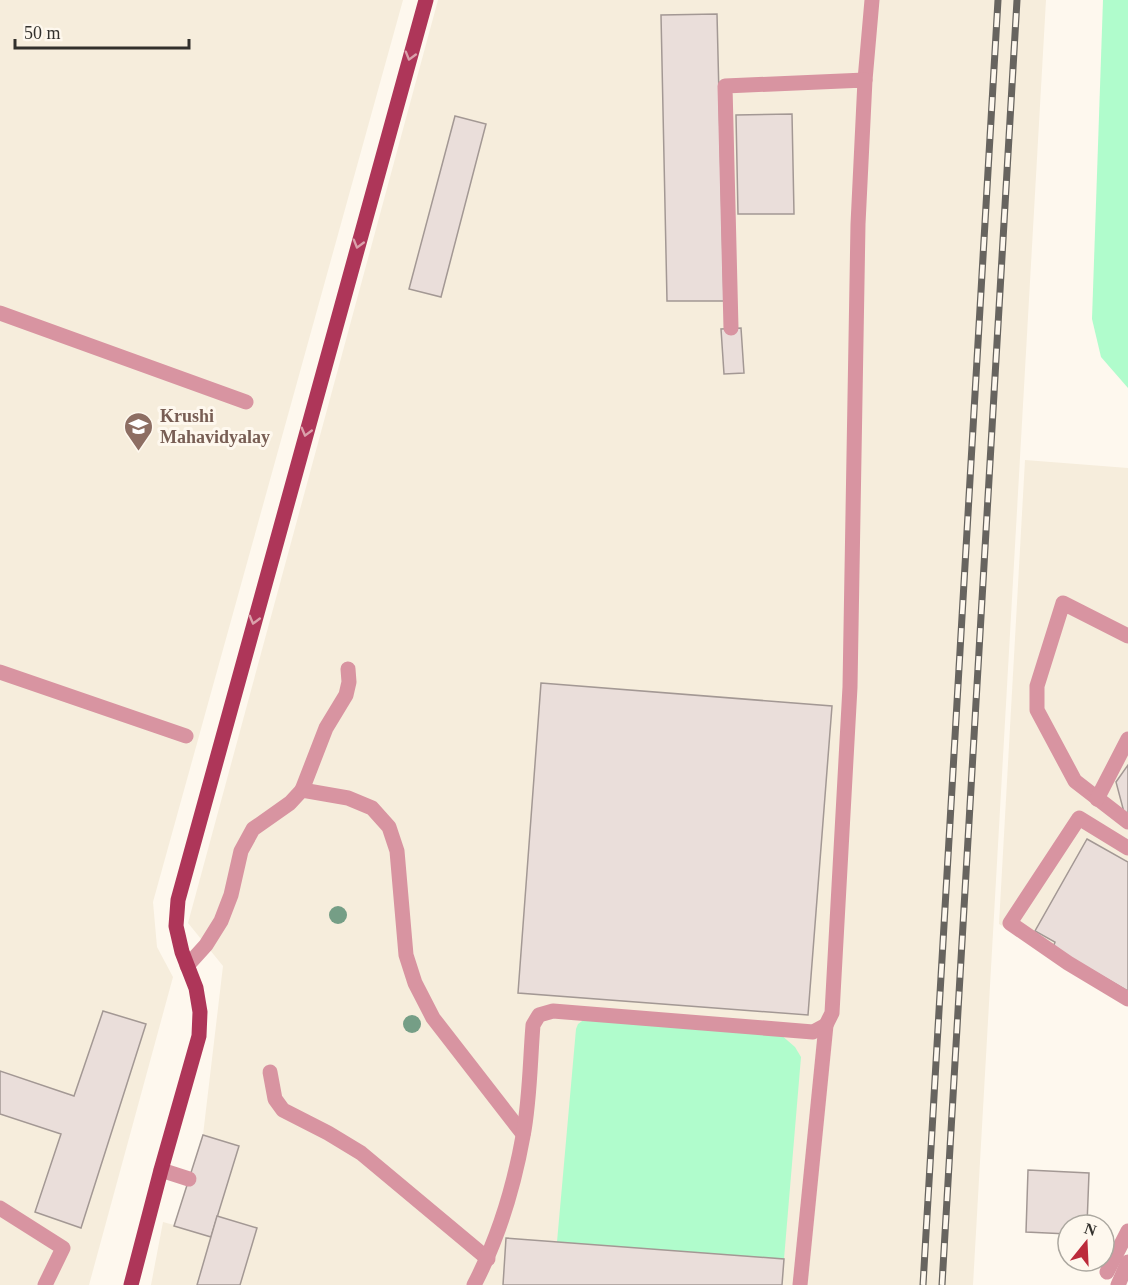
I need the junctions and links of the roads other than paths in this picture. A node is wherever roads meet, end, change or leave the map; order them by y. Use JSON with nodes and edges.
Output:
{"nodes":[{"id":1,"x":426,"y":0,"type":"edge"},
{"id":2,"x":872,"y":0,"type":"edge"},
{"id":3,"x":865,"y":80,"type":"junction"},
{"id":4,"x":0,"y":313,"type":"edge"},
{"id":5,"x":731,"y":328,"type":"dead end"},
{"id":6,"x":246,"y":402,"type":"dead end"},
{"id":7,"x":1128,"y":636,"type":"edge"},
{"id":8,"x":348,"y":669,"type":"dead end"},
{"id":9,"x":0,"y":672,"type":"edge"},
{"id":10,"x":186,"y":736,"type":"dead end"},
{"id":11,"x":1128,"y":739,"type":"edge"},
{"id":12,"x":302,"y":790,"type":"junction"},
{"id":13,"x":1096,"y":799,"type":"junction"},
{"id":14,"x":1128,"y":822,"type":"edge"},
{"id":15,"x":1128,"y":848,"type":"edge"},
{"id":16,"x":188,"y":966,"type":"junction"},
{"id":17,"x":1128,"y":999,"type":"edge"},
{"id":18,"x":826,"y":1025,"type":"junction"},
{"id":19,"x":270,"y":1072,"type":"dead end"},
{"id":20,"x":523,"y":1134,"type":"junction"},
{"id":21,"x":161,"y":1170,"type":"junction"},
{"id":22,"x":189,"y":1179,"type":"dead end"},
{"id":23,"x":0,"y":1208,"type":"edge"},
{"id":24,"x":1128,"y":1231,"type":"edge"},
{"id":25,"x":1128,"y":1251,"type":"edge"},
{"id":26,"x":488,"y":1258,"type":"junction"},
{"id":27,"x":1128,"y":1262,"type":"edge"},
{"id":28,"x":1104,"y":1279,"type":"edge"},
{"id":29,"x":45,"y":1285,"type":"edge"},
{"id":30,"x":131,"y":1285,"type":"edge"},
{"id":31,"x":474,"y":1285,"type":"edge"},
{"id":32,"x":800,"y":1285,"type":"edge"},
{"id":33,"x":1118,"y":1285,"type":"edge"}],
"edges":[{"from":1,"to":16,"type":"main road","one_way":true},
{"from":2,"to":3,"type":"street"},
{"from":3,"to":5,"type":"street"},
{"from":3,"to":18,"type":"street"},
{"from":4,"to":6,"type":"street"},
{"from":7,"to":13,"type":"street"},
{"from":8,"to":12,"type":"street"},
{"from":9,"to":10,"type":"street"},
{"from":11,"to":13,"type":"street"},
{"from":12,"to":16,"type":"street"},
{"from":12,"to":20,"type":"street"},
{"from":13,"to":14,"type":"street"},
{"from":15,"to":17,"type":"street"},
{"from":16,"to":21,"type":"main road"},
{"from":18,"to":20,"type":"street"},
{"from":18,"to":32,"type":"street"},
{"from":19,"to":26,"type":"street"},
{"from":20,"to":26,"type":"street"},
{"from":21,"to":22,"type":"street"},
{"from":21,"to":30,"type":"main road"},
{"from":23,"to":29,"type":"street"},
{"from":24,"to":28,"type":"street"},
{"from":25,"to":28,"type":"street"},
{"from":26,"to":31,"type":"street"},
{"from":27,"to":33,"type":"street"}]}
